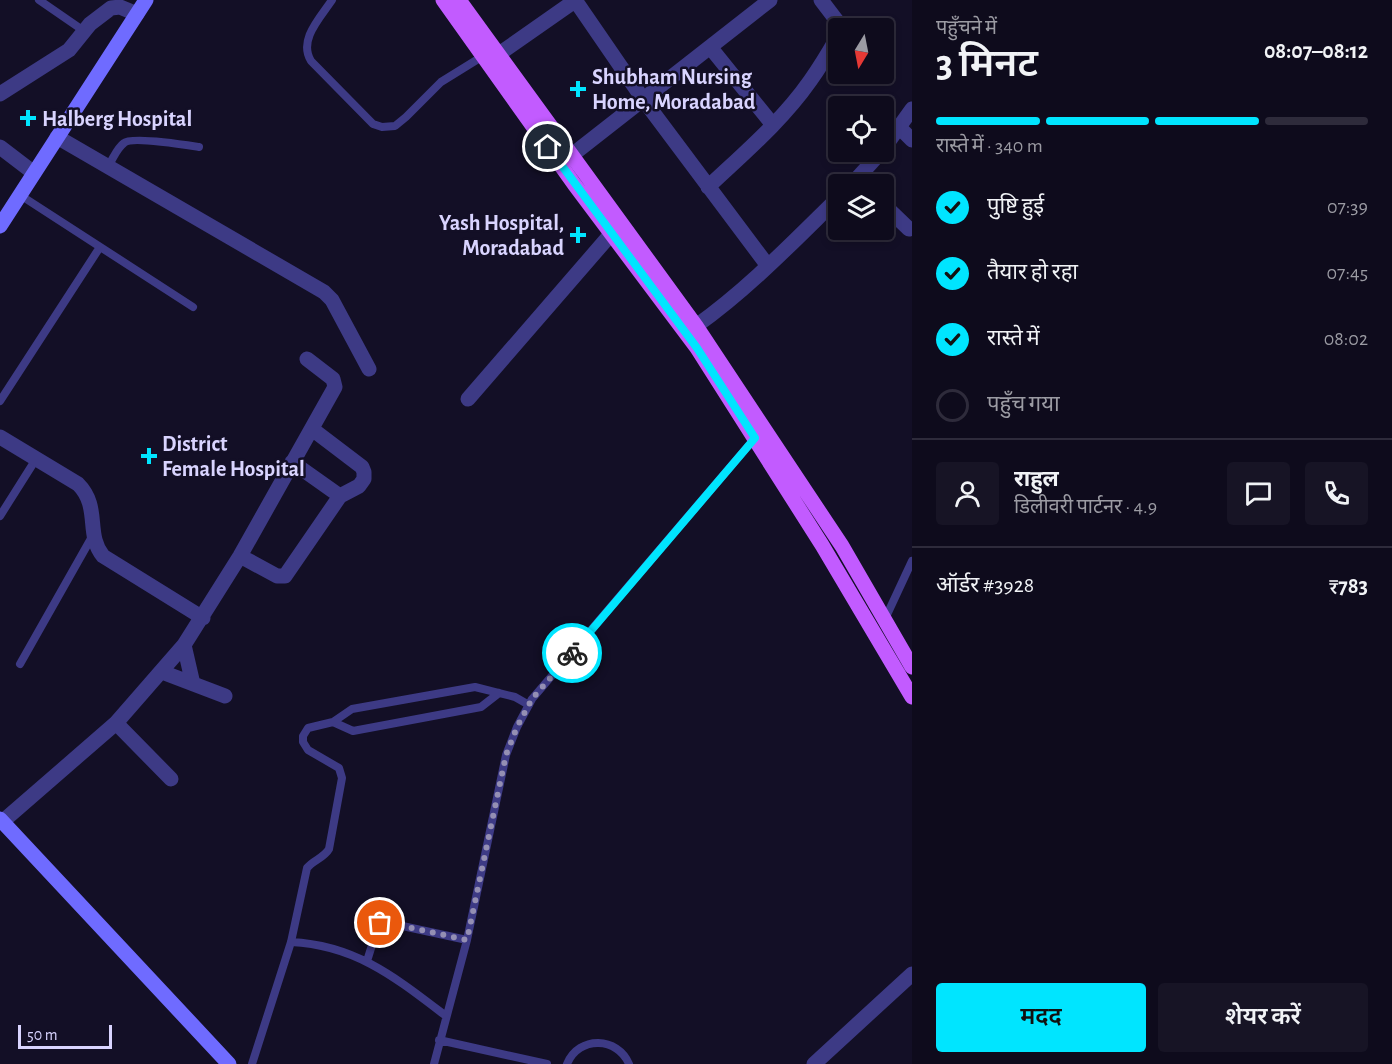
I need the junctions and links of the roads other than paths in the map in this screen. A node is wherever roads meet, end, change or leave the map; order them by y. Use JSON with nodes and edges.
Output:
{"nodes":[{"id":1,"x":39,"y":0,"type":"edge"},
{"id":2,"x":146,"y":0,"type":"edge"},
{"id":3,"x":332,"y":0,"type":"edge"},
{"id":4,"x":443,"y":0,"type":"edge"},
{"id":5,"x":459,"y":0,"type":"edge"},
{"id":6,"x":575,"y":0,"type":"edge"},
{"id":7,"x":770,"y":0,"type":"edge"},
{"id":8,"x":821,"y":0,"type":"edge"},
{"id":9,"x":115,"y":3,"type":"edge"},
{"id":10,"x":137,"y":14,"type":"junction"},
{"id":11,"x":835,"y":18,"type":"edge"},
{"id":12,"x":84,"y":31,"type":"junction"},
{"id":13,"x":710,"y":47,"type":"junction"},
{"id":14,"x":828,"y":52,"type":"edge"},
{"id":15,"x":499,"y":54,"type":"junction"},
{"id":16,"x":483,"y":56,"type":"junction"},
{"id":17,"x":0,"y":94,"type":"edge"},
{"id":18,"x":643,"y":99,"type":"junction"},
{"id":19,"x":912,"y":109,"type":"edge"},
{"id":20,"x":773,"y":124,"type":"junction"},
{"id":21,"x":900,"y":128,"type":"junction"},
{"id":22,"x":894,"y":135,"type":"edge"},
{"id":23,"x":57,"y":137,"type":"junction"},
{"id":24,"x":912,"y":140,"type":"edge"},
{"id":25,"x":0,"y":147,"type":"edge"},
{"id":26,"x":199,"y":147,"type":"dead end"},
{"id":27,"x":572,"y":155,"type":"junction"},
{"id":28,"x":873,"y":162,"type":"edge"},
{"id":29,"x":108,"y":166,"type":"junction"},
{"id":30,"x":34,"y":173,"type":"junction"},
{"id":31,"x":863,"y":174,"type":"edge"},
{"id":32,"x":708,"y":187,"type":"junction"},
{"id":33,"x":20,"y":195,"type":"junction"},
{"id":34,"x":828,"y":208,"type":"edge"},
{"id":35,"x":894,"y":215,"type":"edge"},
{"id":36,"x":0,"y":226,"type":"edge"},
{"id":37,"x":909,"y":229,"type":"dead end"},
{"id":38,"x":611,"y":234,"type":"junction"},
{"id":39,"x":100,"y":247,"type":"junction"},
{"id":40,"x":768,"y":266,"type":"junction"},
{"id":41,"x":193,"y":307,"type":"dead end"},
{"id":42,"x":696,"y":326,"type":"junction"},
{"id":43,"x":307,"y":359,"type":"dead end"},
{"id":44,"x":369,"y":369,"type":"dead end"},
{"id":45,"x":468,"y":399,"type":"dead end"},
{"id":46,"x":0,"y":401,"type":"edge"},
{"id":47,"x":312,"y":429,"type":"junction"},
{"id":48,"x":0,"y":437,"type":"edge"},
{"id":49,"x":755,"y":438,"type":"junction"},
{"id":50,"x":36,"y":459,"type":"junction"},
{"id":51,"x":292,"y":462,"type":"junction"},
{"id":52,"x":340,"y":496,"type":"junction"},
{"id":53,"x":0,"y":516,"type":"edge"},
{"id":54,"x":94,"y":534,"type":"junction"},
{"id":55,"x":240,"y":556,"type":"junction"},
{"id":56,"x":912,"y":561,"type":"edge"},
{"id":57,"x":203,"y":618,"type":"junction"},
{"id":58,"x":885,"y":620,"type":"junction"},
{"id":59,"x":184,"y":645,"type":"junction"},
{"id":60,"x":910,"y":659,"type":"edge"},
{"id":61,"x":20,"y":664,"type":"dead end"},
{"id":62,"x":162,"y":672,"type":"junction"},
{"id":63,"x":193,"y":684,"type":"junction"},
{"id":64,"x":499,"y":693,"type":"junction"},
{"id":65,"x":225,"y":696,"type":"dead end"},
{"id":66,"x":912,"y":697,"type":"edge"},
{"id":67,"x":529,"y":705,"type":"junction"},
{"id":68,"x":116,"y":723,"type":"junction"},
{"id":69,"x":333,"y":723,"type":"junction"},
{"id":70,"x":171,"y":779,"type":"dead end"},
{"id":71,"x":1,"y":821,"type":"edge"},
{"id":72,"x":467,"y":940,"type":"junction"},
{"id":73,"x":291,"y":942,"type":"junction"},
{"id":74,"x":367,"y":961,"type":"junction"},
{"id":75,"x":912,"y":974,"type":"edge"},
{"id":76,"x":446,"y":1017,"type":"junction"},
{"id":77,"x":439,"y":1040,"type":"junction"},
{"id":78,"x":230,"y":1064,"type":"edge"},
{"id":79,"x":252,"y":1064,"type":"edge"},
{"id":80,"x":434,"y":1064,"type":"edge"},
{"id":81,"x":547,"y":1064,"type":"edge"},
{"id":82,"x":567,"y":1064,"type":"edge"},
{"id":83,"x":629,"y":1064,"type":"edge"},
{"id":84,"x":814,"y":1064,"type":"edge"}],
"edges":[{"from":1,"to":12,"type":"lane"},
{"from":2,"to":10,"type":"street"},
{"from":3,"to":16,"type":"lane"},
{"from":4,"to":16,"type":"main road"},
{"from":5,"to":15,"type":"main road"},
{"from":6,"to":15,"type":"street"},
{"from":6,"to":18,"type":"street"},
{"from":7,"to":13,"type":"street"},
{"from":8,"to":11,"type":"street"},
{"from":9,"to":10,"type":"street"},
{"from":9,"to":12,"type":"street"},
{"from":10,"to":23,"type":"street"},
{"from":12,"to":17,"type":"street"},
{"from":13,"to":18,"type":"street"},
{"from":13,"to":20,"type":"street"},
{"from":14,"to":20,"type":"street"},
{"from":15,"to":27,"type":"main road"},
{"from":16,"to":38,"type":"main road"},
{"from":18,"to":27,"type":"street"},
{"from":18,"to":32,"type":"street"},
{"from":19,"to":21,"type":"street"},
{"from":20,"to":32,"type":"street"},
{"from":21,"to":22,"type":"street"},
{"from":21,"to":24,"type":"street"},
{"from":23,"to":29,"type":"street"},
{"from":23,"to":30,"type":"street"},
{"from":25,"to":30,"type":"street"},
{"from":26,"to":29,"type":"lane"},
{"from":27,"to":42,"type":"main road"},
{"from":28,"to":31,"type":"street"},
{"from":29,"to":44,"type":"street"},
{"from":30,"to":33,"type":"street"},
{"from":32,"to":40,"type":"street"},
{"from":33,"to":36,"type":"street"},
{"from":33,"to":39,"type":"lane"},
{"from":34,"to":40,"type":"street"},
{"from":35,"to":37,"type":"street"},
{"from":38,"to":45,"type":"street"},
{"from":38,"to":49,"type":"main road"},
{"from":39,"to":41,"type":"lane"},
{"from":39,"to":46,"type":"lane"},
{"from":40,"to":42,"type":"street"},
{"from":42,"to":58,"type":"main road"},
{"from":43,"to":47,"type":"street"},
{"from":47,"to":51,"type":"street"},
{"from":47,"to":52,"type":"street"},
{"from":48,"to":50,"type":"street"},
{"from":49,"to":66,"type":"main road"},
{"from":49,"to":67,"type":"lane"},
{"from":50,"to":53,"type":"lane"},
{"from":50,"to":54,"type":"street"},
{"from":51,"to":52,"type":"street"},
{"from":51,"to":55,"type":"street"},
{"from":52,"to":55,"type":"street"},
{"from":54,"to":57,"type":"street"},
{"from":54,"to":61,"type":"lane"},
{"from":55,"to":57,"type":"street"},
{"from":56,"to":58,"type":"lane"},
{"from":57,"to":59,"type":"street"},
{"from":58,"to":60,"type":"main road"},
{"from":59,"to":62,"type":"street"},
{"from":59,"to":63,"type":"street"},
{"from":62,"to":63,"type":"street"},
{"from":62,"to":68,"type":"street"},
{"from":63,"to":65,"type":"street"},
{"from":64,"to":67,"type":"lane"},
{"from":64,"to":69,"type":"lane"},
{"from":64,"to":69,"type":"lane"},
{"from":67,"to":72,"type":"lane"},
{"from":68,"to":70,"type":"street"},
{"from":68,"to":71,"type":"street"},
{"from":69,"to":73,"type":"lane"},
{"from":71,"to":78,"type":"street"},
{"from":72,"to":74,"type":"lane"},
{"from":72,"to":76,"type":"lane"},
{"from":73,"to":74,"type":"lane"},
{"from":73,"to":79,"type":"lane"},
{"from":74,"to":76,"type":"lane"},
{"from":75,"to":84,"type":"street"},
{"from":76,"to":77,"type":"lane"},
{"from":77,"to":80,"type":"lane"},
{"from":77,"to":81,"type":"lane"},
{"from":82,"to":83,"type":"lane"}]}
